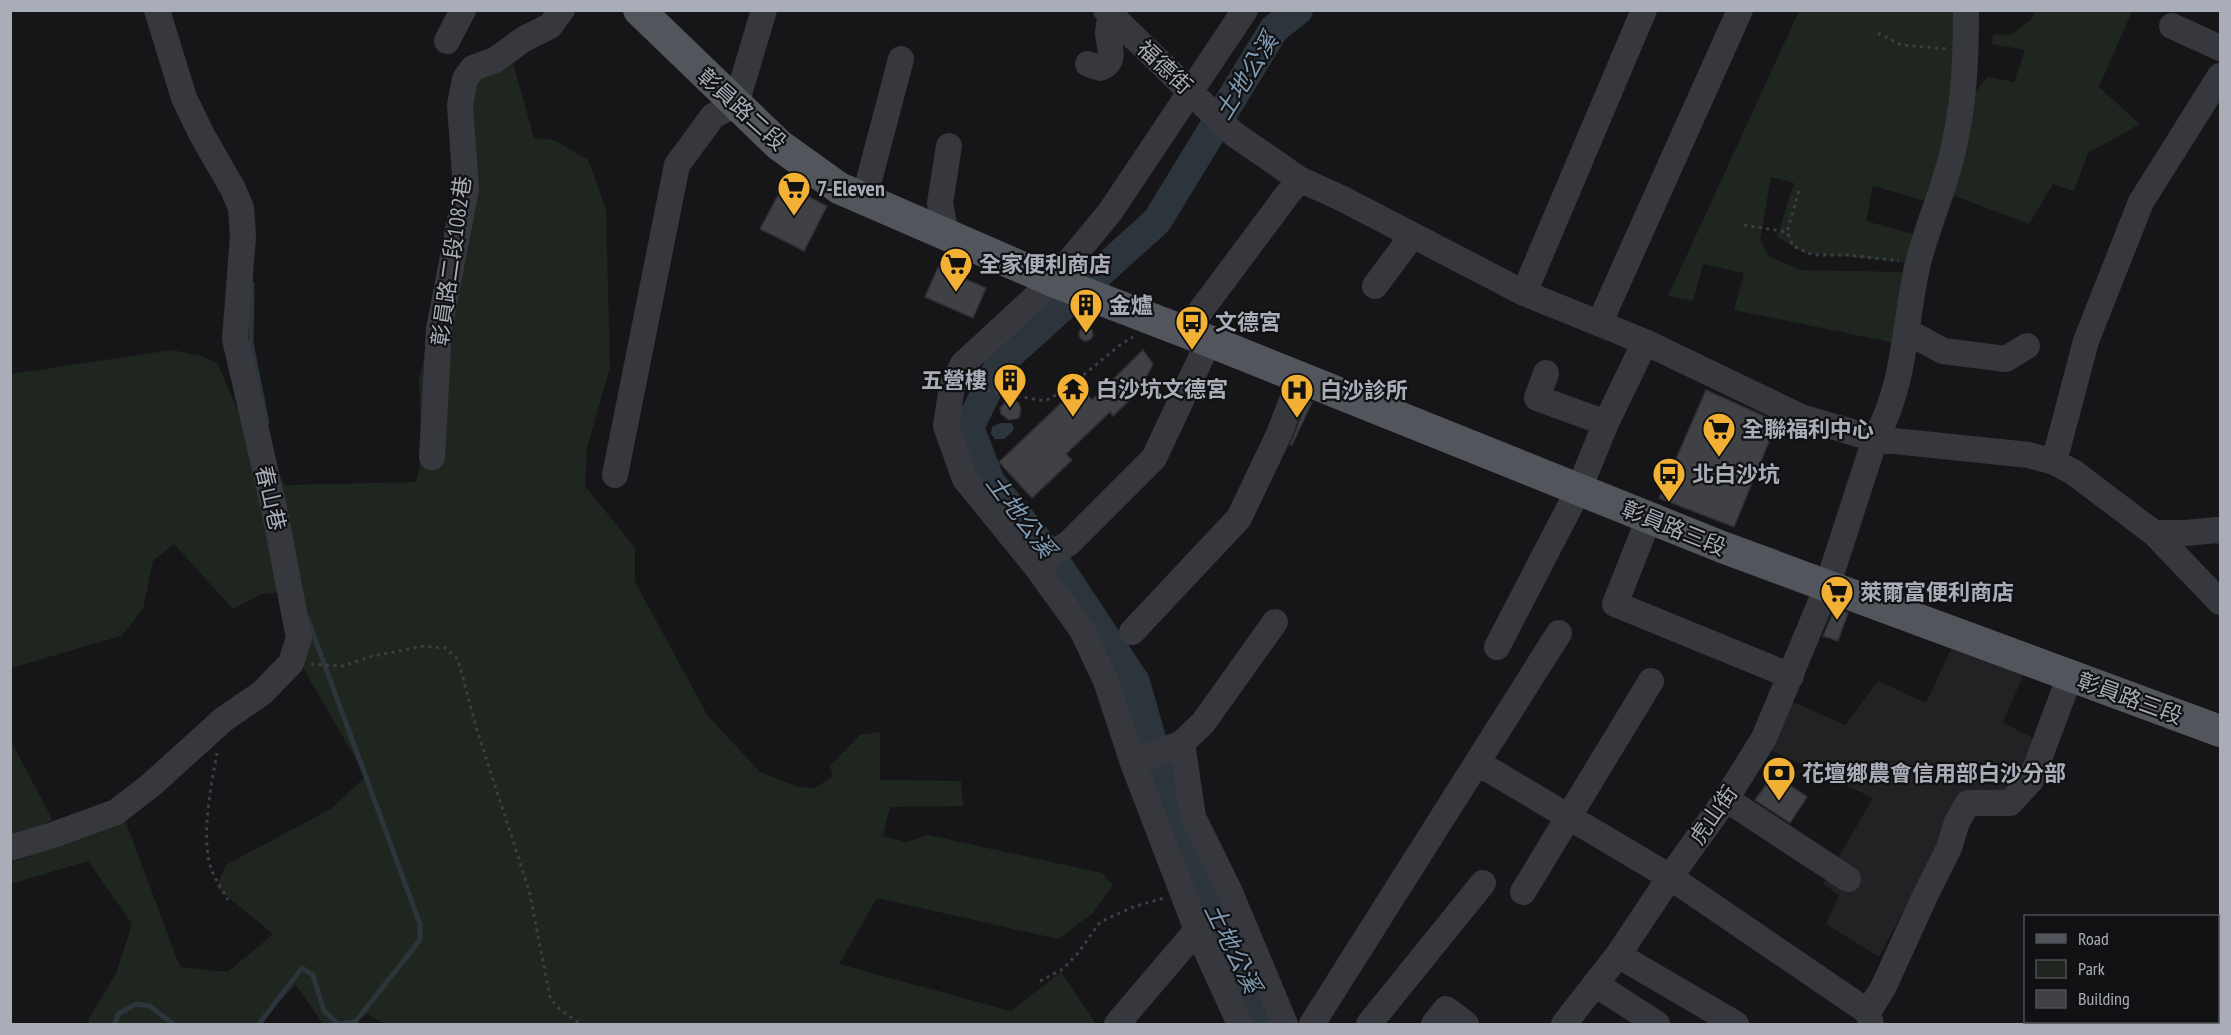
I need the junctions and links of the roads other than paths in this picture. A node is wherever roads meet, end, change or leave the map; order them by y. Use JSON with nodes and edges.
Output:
{"nodes":[{"id":1,"x":157,"y":10,"type":"edge"},
{"id":2,"x":463,"y":10,"type":"edge"},
{"id":3,"x":562,"y":10,"type":"edge"},
{"id":4,"x":639,"y":10,"type":"edge"},
{"id":5,"x":764,"y":10,"type":"edge"},
{"id":6,"x":1245,"y":10,"type":"edge"},
{"id":7,"x":1644,"y":10,"type":"edge"},
{"id":8,"x":1740,"y":10,"type":"edge"},
{"id":9,"x":1966,"y":10,"type":"edge"},
{"id":10,"x":1108,"y":13,"type":"edge"},
{"id":11,"x":2172,"y":26,"type":"dead end"},
{"id":12,"x":447,"y":41,"type":"dead end"},
{"id":13,"x":2220,"y":48,"type":"edge"},
{"id":14,"x":901,"y":59,"type":"dead end"},
{"id":15,"x":1088,"y":64,"type":"dead end"},
{"id":16,"x":2220,"y":76,"type":"edge"},
{"id":17,"x":1194,"y":95,"type":"junction"},
{"id":18,"x":736,"y":104,"type":"junction"},
{"id":19,"x":949,"y":146,"type":"dead end"},
{"id":20,"x":1299,"y":179,"type":"junction"},
{"id":21,"x":864,"y":199,"type":"junction"},
{"id":22,"x":946,"y":236,"type":"junction"},
{"id":23,"x":1412,"y":236,"type":"junction"},
{"id":24,"x":1060,"y":284,"type":"junction"},
{"id":25,"x":1375,"y":286,"type":"dead end"},
{"id":26,"x":1524,"y":293,"type":"junction"},
{"id":27,"x":1600,"y":322,"type":"junction"},
{"id":28,"x":1171,"y":327,"type":"junction"},
{"id":29,"x":1908,"y":332,"type":"junction"},
{"id":30,"x":1645,"y":342,"type":"junction"},
{"id":31,"x":2027,"y":346,"type":"dead end"},
{"id":32,"x":1546,"y":373,"type":"dead end"},
{"id":33,"x":1300,"y":379,"type":"junction"},
{"id":34,"x":1606,"y":423,"type":"junction"},
{"id":35,"x":1875,"y":439,"type":"junction"},
{"id":36,"x":432,"y":458,"type":"dead end"},
{"id":37,"x":2054,"y":462,"type":"junction"},
{"id":38,"x":615,"y":475,"type":"dead end"},
{"id":39,"x":1579,"y":489,"type":"junction"},
{"id":40,"x":1649,"y":518,"type":"junction"},
{"id":41,"x":2220,"y":531,"type":"edge"},
{"id":42,"x":2154,"y":533,"type":"junction"},
{"id":43,"x":1038,"y":563,"type":"junction"},
{"id":44,"x":1827,"y":586,"type":"junction"},
{"id":45,"x":2220,"y":602,"type":"edge"},
{"id":46,"x":1275,"y":622,"type":"dead end"},
{"id":47,"x":1132,"y":632,"type":"dead end"},
{"id":48,"x":1559,"y":633,"type":"dead end"},
{"id":49,"x":1497,"y":647,"type":"dead end"},
{"id":50,"x":1791,"y":676,"type":"junction"},
{"id":51,"x":2070,"y":676,"type":"junction"},
{"id":52,"x":1651,"y":681,"type":"dead end"},
{"id":53,"x":2220,"y":731,"type":"edge"},
{"id":54,"x":1177,"y":746,"type":"junction"},
{"id":55,"x":1138,"y":761,"type":"junction"},
{"id":56,"x":1478,"y":763,"type":"junction"},
{"id":57,"x":1726,"y":799,"type":"junction"},
{"id":58,"x":1570,"y":818,"type":"junction"},
{"id":59,"x":10,"y":848,"type":"edge"},
{"id":60,"x":1670,"y":877,"type":"junction"},
{"id":61,"x":1848,"y":879,"type":"dead end"},
{"id":62,"x":1483,"y":883,"type":"dead end"},
{"id":63,"x":1523,"y":892,"type":"dead end"},
{"id":64,"x":1197,"y":930,"type":"junction"},
{"id":65,"x":1618,"y":955,"type":"junction"},
{"id":66,"x":1595,"y":984,"type":"junction"},
{"id":67,"x":1870,"y":1018,"type":"edge"},
{"id":68,"x":1117,"y":1024,"type":"edge"},
{"id":69,"x":1240,"y":1024,"type":"edge"},
{"id":70,"x":1285,"y":1024,"type":"edge"},
{"id":71,"x":1312,"y":1024,"type":"edge"},
{"id":72,"x":1369,"y":1024,"type":"edge"},
{"id":73,"x":1434,"y":1024,"type":"edge"},
{"id":74,"x":1466,"y":1024,"type":"edge"},
{"id":75,"x":1564,"y":1024,"type":"edge"},
{"id":76,"x":1657,"y":1024,"type":"edge"},
{"id":77,"x":1736,"y":1024,"type":"edge"}],
"edges":[{"from":1,"to":59,"type":"street","name":"春山巷"},
{"from":2,"to":12,"type":"street"},
{"from":3,"to":36,"type":"street","name":"彰員路二段1082巷"},
{"from":4,"to":18,"type":"main road","name":"彰員路二段"},
{"from":5,"to":18,"type":"street"},
{"from":6,"to":17,"type":"street"},
{"from":7,"to":26,"type":"street"},
{"from":8,"to":27,"type":"street"},
{"from":9,"to":29,"type":"street","name":"虎山街"},
{"from":10,"to":15,"type":"street"},
{"from":10,"to":17,"type":"street","name":"福德街"},
{"from":11,"to":13,"type":"street"},
{"from":14,"to":21,"type":"street"},
{"from":16,"to":37,"type":"street"},
{"from":17,"to":20,"type":"street","name":"福德街"},
{"from":17,"to":24,"type":"street"},
{"from":18,"to":21,"type":"main road","name":"彰員路二段"},
{"from":18,"to":38,"type":"street"},
{"from":19,"to":22,"type":"street"},
{"from":20,"to":23,"type":"street","name":"福德街"},
{"from":20,"to":28,"type":"street"},
{"from":21,"to":22,"type":"main road","name":"彰員路二段"},
{"from":22,"to":24,"type":"main road","name":"彰員路二段"},
{"from":23,"to":25,"type":"street"},
{"from":23,"to":26,"type":"street","name":"福德街"},
{"from":24,"to":28,"type":"main road","name":"彰員路二段"},
{"from":24,"to":43,"type":"street"},
{"from":26,"to":27,"type":"street","name":"福德街"},
{"from":27,"to":30,"type":"street","name":"福德街"},
{"from":28,"to":33,"type":"main road","name":"彰員路三段"},
{"from":28,"to":43,"type":"street"},
{"from":29,"to":31,"type":"street"},
{"from":29,"to":35,"type":"street","name":"虎山街"},
{"from":30,"to":34,"type":"street"},
{"from":30,"to":35,"type":"street","name":"福德街"},
{"from":32,"to":34,"type":"street"},
{"from":33,"to":39,"type":"main road","name":"彰員路三段"},
{"from":33,"to":47,"type":"street"},
{"from":34,"to":39,"type":"street"},
{"from":35,"to":37,"type":"street","name":"福德街"},
{"from":35,"to":44,"type":"street","name":"虎山街"},
{"from":37,"to":42,"type":"street","name":"福德街"},
{"from":39,"to":40,"type":"main road","name":"彰員路三段"},
{"from":39,"to":49,"type":"street"},
{"from":40,"to":44,"type":"main road","name":"彰員路三段"},
{"from":40,"to":50,"type":"street"},
{"from":41,"to":42,"type":"street"},
{"from":42,"to":45,"type":"street","name":"福德街"},
{"from":43,"to":55,"type":"street"},
{"from":44,"to":50,"type":"street","name":"虎山街"},
{"from":44,"to":51,"type":"main road","name":"彰員路三段"},
{"from":46,"to":54,"type":"street"},
{"from":48,"to":56,"type":"street"},
{"from":50,"to":57,"type":"street","name":"虎山街"},
{"from":51,"to":53,"type":"main road","name":"彰員路三段"},
{"from":51,"to":67,"type":"street"},
{"from":52,"to":58,"type":"street"},
{"from":54,"to":55,"type":"street"},
{"from":54,"to":70,"type":"street"},
{"from":55,"to":64,"type":"street"},
{"from":56,"to":58,"type":"street"},
{"from":56,"to":71,"type":"street"},
{"from":57,"to":60,"type":"street","name":"虎山街"},
{"from":57,"to":61,"type":"street"},
{"from":58,"to":60,"type":"street"},
{"from":58,"to":63,"type":"street"},
{"from":60,"to":65,"type":"street","name":"虎山街"},
{"from":60,"to":67,"type":"street"},
{"from":62,"to":72,"type":"street"},
{"from":64,"to":68,"type":"street"},
{"from":64,"to":69,"type":"street"},
{"from":65,"to":66,"type":"street","name":"虎山街"},
{"from":65,"to":77,"type":"street"},
{"from":66,"to":75,"type":"street","name":"虎山街"},
{"from":66,"to":76,"type":"street"},
{"from":73,"to":74,"type":"street"}]}
